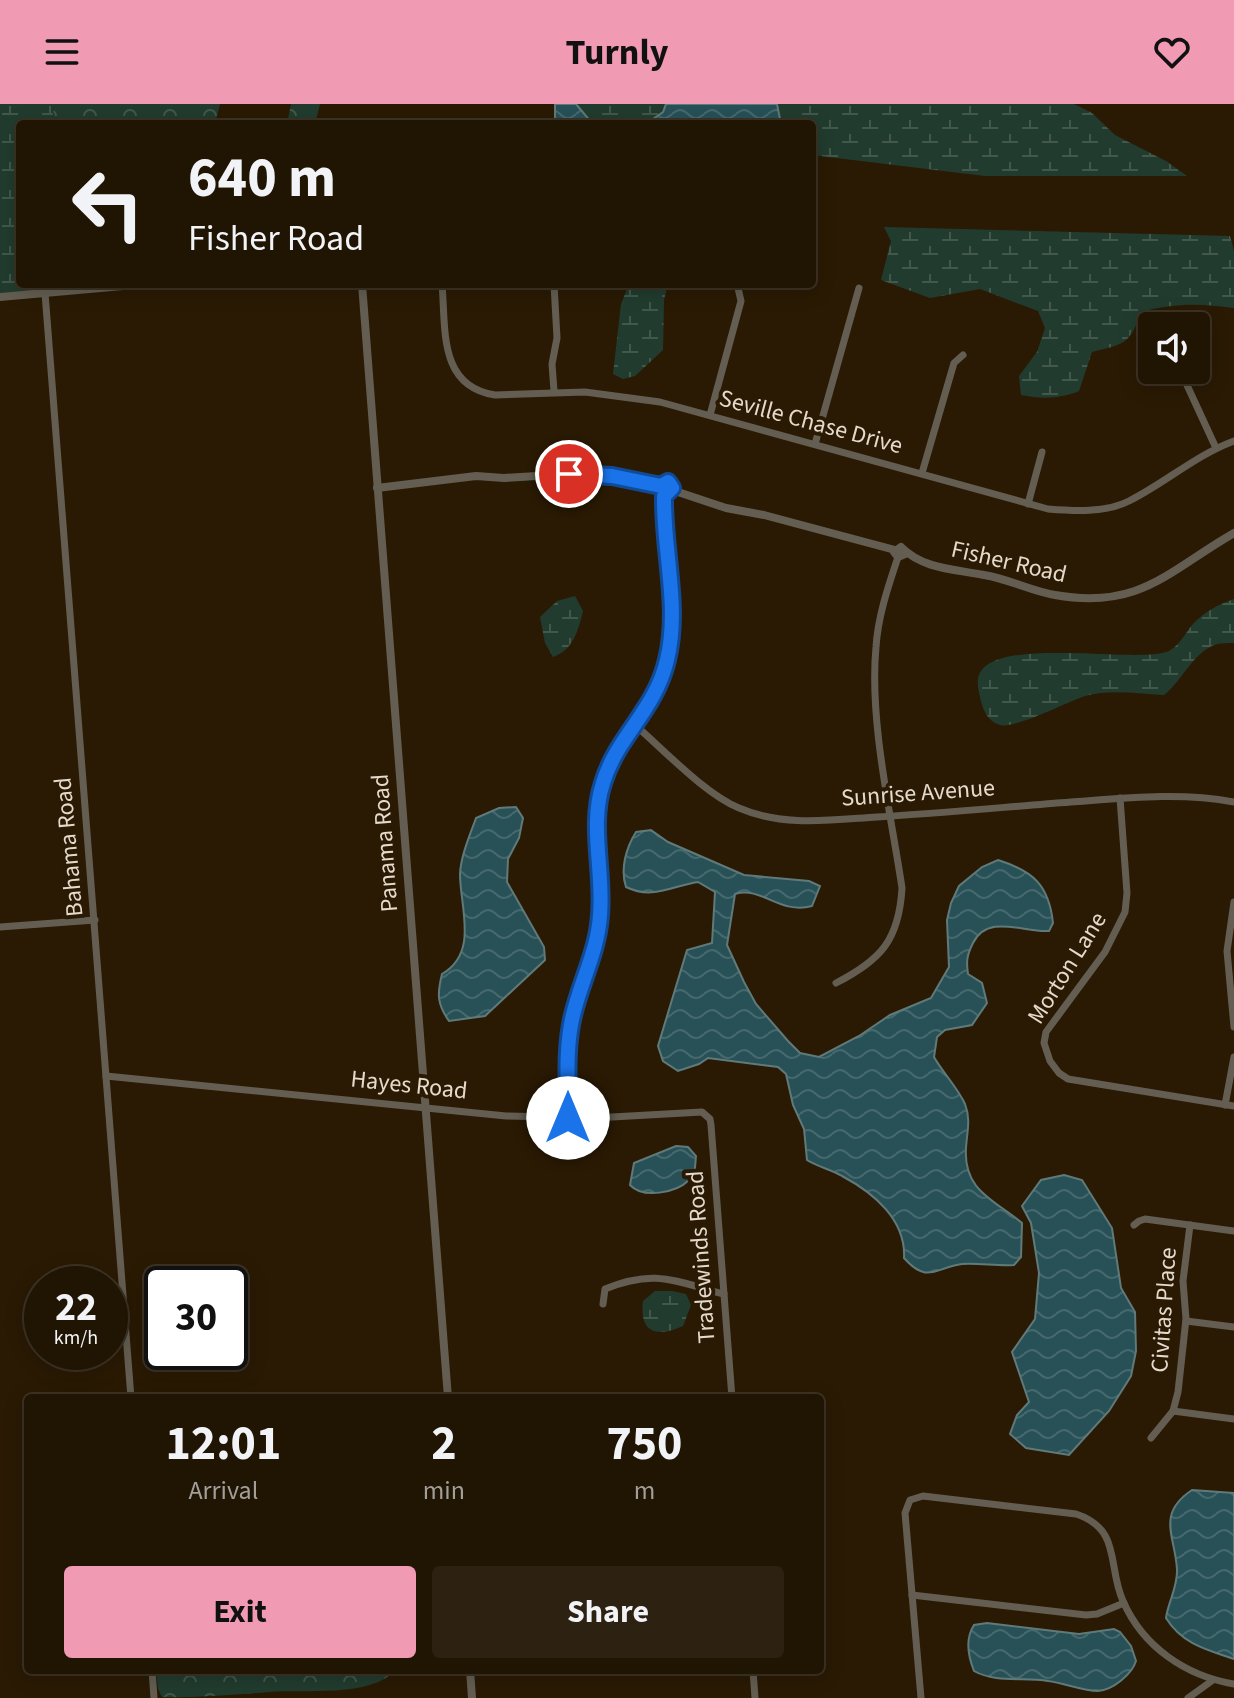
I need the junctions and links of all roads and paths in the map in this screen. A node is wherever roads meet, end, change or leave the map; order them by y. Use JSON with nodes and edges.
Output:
{"nodes":[{"id":1,"x":101,"y":288,"type":"edge"},
{"id":2,"x":362,"y":288,"type":"edge"},
{"id":3,"x":442,"y":288,"type":"edge"},
{"id":4,"x":554,"y":288,"type":"edge"},
{"id":5,"x":738,"y":288,"type":"dead end"},
{"id":6,"x":859,"y":288,"type":"dead end"},
{"id":7,"x":45,"y":293,"type":"junction"},
{"id":8,"x":0,"y":297,"type":"edge"},
{"id":9,"x":963,"y":355,"type":"dead end"},
{"id":10,"x":1186,"y":384,"type":"edge"},
{"id":11,"x":554,"y":391,"type":"junction"},
{"id":12,"x":710,"y":415,"type":"junction"},
{"id":13,"x":1234,"y":441,"type":"edge"},
{"id":14,"x":815,"y":444,"type":"junction"},
{"id":15,"x":1216,"y":448,"type":"junction"},
{"id":16,"x":1042,"y":452,"type":"dead end"},
{"id":17,"x":922,"y":473,"type":"junction"},
{"id":18,"x":377,"y":488,"type":"junction"},
{"id":19,"x":666,"y":490,"type":"junction"},
{"id":20,"x":1028,"y":504,"type":"junction"},
{"id":21,"x":1234,"y":533,"type":"edge"},
{"id":22,"x":899,"y":554,"type":"junction"},
{"id":23,"x":635,"y":725,"type":"junction"},
{"id":24,"x":1120,"y":798,"type":"junction"},
{"id":25,"x":1234,"y":802,"type":"edge"},
{"id":26,"x":891,"y":816,"type":"junction"},
{"id":27,"x":1234,"y":902,"type":"edge"},
{"id":28,"x":95,"y":920,"type":"junction"},
{"id":29,"x":0,"y":927,"type":"edge"},
{"id":30,"x":836,"y":983,"type":"dead end"},
{"id":31,"x":1234,"y":1027,"type":"edge"},
{"id":32,"x":1234,"y":1057,"type":"edge"},
{"id":33,"x":106,"y":1076,"type":"junction"},
{"id":34,"x":1230,"y":1105,"type":"edge"},
{"id":35,"x":425,"y":1107,"type":"junction"},
{"id":36,"x":706,"y":1115,"type":"joint"},
{"id":37,"x":568,"y":1118,"type":"junction"},
{"id":38,"x":1134,"y":1225,"type":"dead end"},
{"id":39,"x":1190,"y":1225,"type":"junction"},
{"id":40,"x":1234,"y":1231,"type":"edge"},
{"id":41,"x":724,"y":1294,"type":"junction"},
{"id":42,"x":603,"y":1304,"type":"dead end"},
{"id":43,"x":1186,"y":1321,"type":"junction"},
{"id":44,"x":1234,"y":1327,"type":"edge"},
{"id":45,"x":131,"y":1394,"type":"edge"},
{"id":46,"x":448,"y":1394,"type":"edge"},
{"id":47,"x":732,"y":1394,"type":"edge"},
{"id":48,"x":1173,"y":1411,"type":"junction"},
{"id":49,"x":1234,"y":1419,"type":"edge"},
{"id":50,"x":1151,"y":1438,"type":"dead end"},
{"id":51,"x":912,"y":1595,"type":"junction"},
{"id":52,"x":1124,"y":1603,"type":"junction"},
{"id":53,"x":152,"y":1674,"type":"edge"},
{"id":54,"x":470,"y":1674,"type":"edge"},
{"id":55,"x":753,"y":1674,"type":"edge"},
{"id":56,"x":1213,"y":1680,"type":"junction"},
{"id":57,"x":1234,"y":1684,"type":"edge"},
{"id":58,"x":154,"y":1698,"type":"edge"},
{"id":59,"x":472,"y":1698,"type":"edge"},
{"id":60,"x":755,"y":1698,"type":"edge"},
{"id":61,"x":921,"y":1698,"type":"edge"},
{"id":62,"x":1188,"y":1698,"type":"edge"}],
"edges":[{"from":1,"to":7,"type":"street"},
{"from":2,"to":18,"type":"street","name":"Panama Road"},
{"from":3,"to":11,"type":"street","name":"Seville Chase Drive"},
{"from":4,"to":11,"type":"street"},
{"from":5,"to":12,"type":"street"},
{"from":6,"to":14,"type":"street"},
{"from":7,"to":8,"type":"street"},
{"from":7,"to":28,"type":"street","name":"Bahama Road"},
{"from":9,"to":17,"type":"street"},
{"from":10,"to":15,"type":"street"},
{"from":11,"to":12,"type":"street","name":"Seville Chase Drive"},
{"from":12,"to":14,"type":"street","name":"Seville Chase Drive"},
{"from":13,"to":15,"type":"street","name":"Seville Chase Drive"},
{"from":14,"to":17,"type":"street","name":"Seville Chase Drive"},
{"from":15,"to":20,"type":"street","name":"Seville Chase Drive"},
{"from":16,"to":20,"type":"street"},
{"from":17,"to":20,"type":"street","name":"Seville Chase Drive"},
{"from":18,"to":19,"type":"street","name":"Fisher Road"},
{"from":18,"to":35,"type":"street","name":"Panama Road"},
{"from":19,"to":22,"type":"street","name":"Fisher Road"},
{"from":19,"to":23,"type":"street"},
{"from":21,"to":22,"type":"street","name":"Fisher Road"},
{"from":22,"to":26,"type":"street"},
{"from":23,"to":26,"type":"street","name":"Sunrise Avenue"},
{"from":23,"to":37,"type":"street"},
{"from":24,"to":25,"type":"street","name":"Sunrise Avenue"},
{"from":24,"to":26,"type":"street","name":"Sunrise Avenue"},
{"from":24,"to":34,"type":"street","name":"Morton Lane"},
{"from":26,"to":30,"type":"street"},
{"from":27,"to":31,"type":"street"},
{"from":28,"to":29,"type":"street"},
{"from":28,"to":33,"type":"street","name":"Bahama Road"},
{"from":32,"to":34,"type":"street"},
{"from":33,"to":35,"type":"street","name":"Hayes Road"},
{"from":33,"to":45,"type":"street","name":"Bahama Road"},
{"from":35,"to":37,"type":"street","name":"Hayes Road"},
{"from":35,"to":46,"type":"street","name":"Panama Road"},
{"from":36,"to":37,"type":"street","name":"Hayes Road"},
{"from":36,"to":41,"type":"street","name":"Tradewinds Road"},
{"from":38,"to":39,"type":"street"},
{"from":39,"to":40,"type":"street"},
{"from":39,"to":43,"type":"street","name":"Civitas Place"},
{"from":41,"to":42,"type":"street"},
{"from":41,"to":47,"type":"street","name":"Tradewinds Road"},
{"from":43,"to":44,"type":"street"},
{"from":43,"to":48,"type":"street","name":"Civitas Place"},
{"from":48,"to":49,"type":"street"},
{"from":48,"to":50,"type":"street","name":"Civitas Place"},
{"from":51,"to":52,"type":"street"},
{"from":51,"to":52,"type":"street"},
{"from":51,"to":61,"type":"street"},
{"from":52,"to":56,"type":"street"},
{"from":53,"to":58,"type":"street"},
{"from":54,"to":59,"type":"street"},
{"from":55,"to":60,"type":"street"},
{"from":56,"to":57,"type":"street"},
{"from":56,"to":62,"type":"street"}]}
